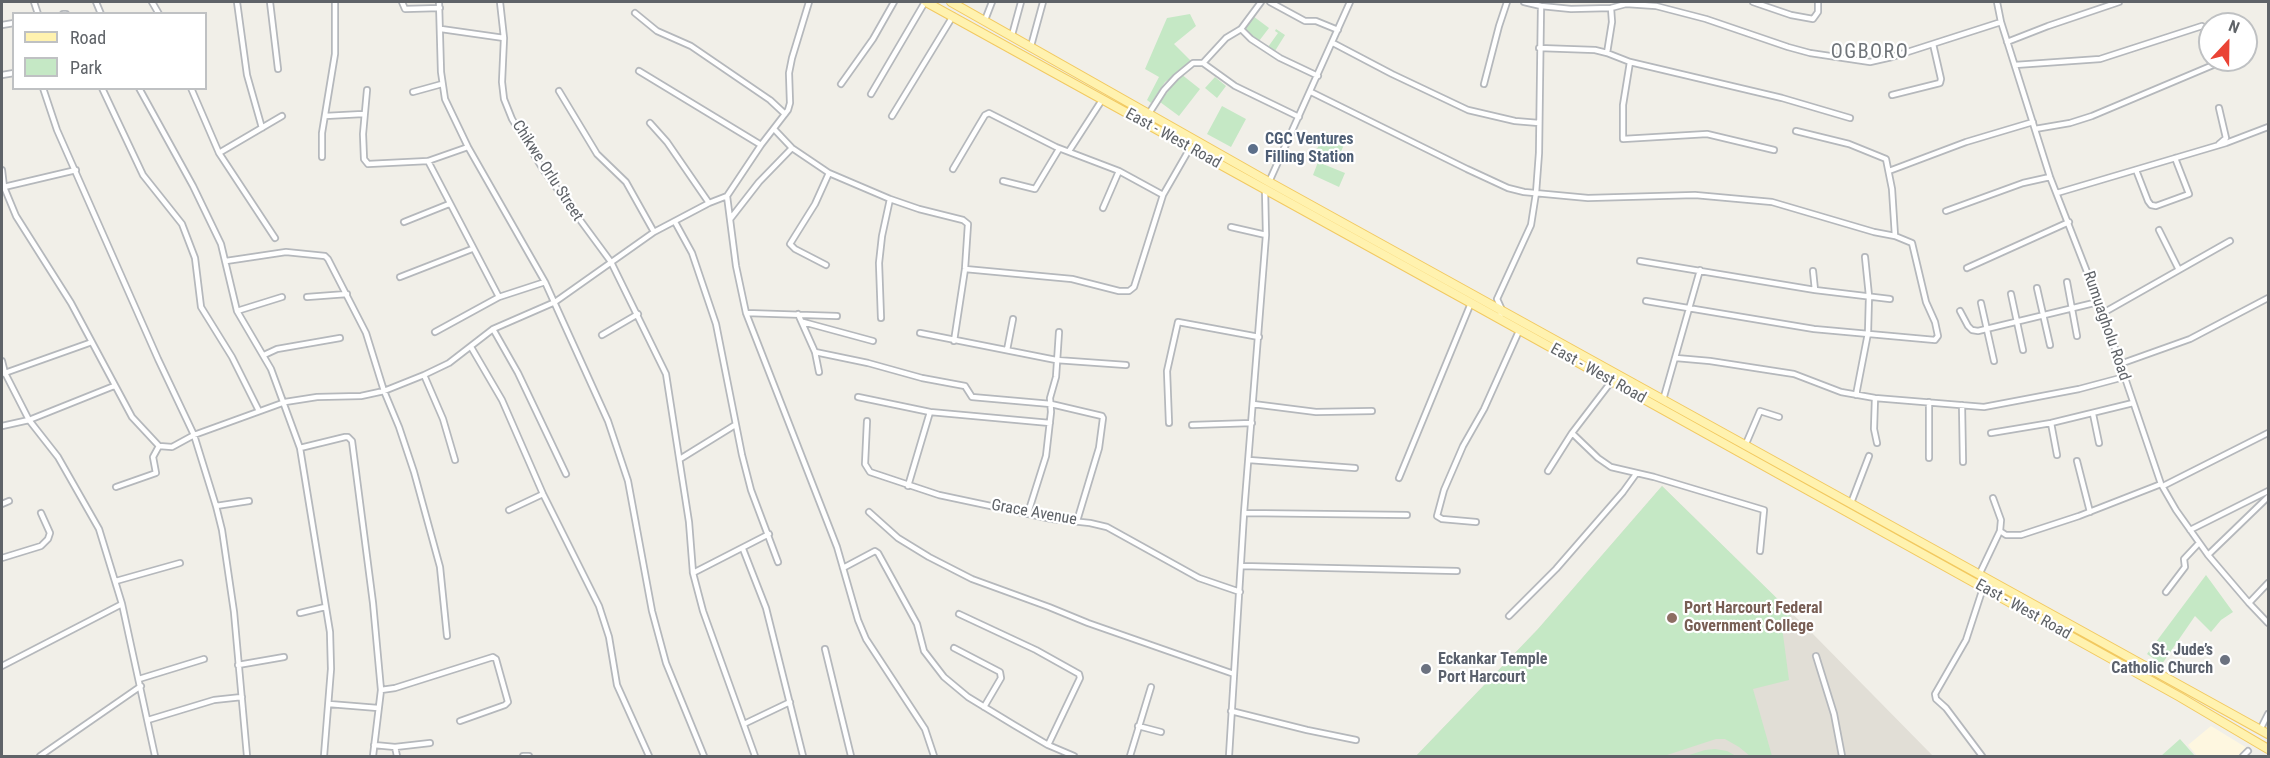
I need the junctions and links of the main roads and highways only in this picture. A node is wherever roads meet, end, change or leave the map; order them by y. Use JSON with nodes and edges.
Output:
{"nodes":[{"id":1,"x":925,"y":2,"type":"edge"},
{"id":2,"x":951,"y":2,"type":"edge"},
{"id":3,"x":1267,"y":186,"type":"junction"},
{"id":4,"x":2268,"y":734,"type":"edge"},
{"id":5,"x":2268,"y":749,"type":"edge"}],
"edges":[{"from":1,"to":3,"type":"main road","name":"East - West Road"},
{"from":2,"to":3,"type":"main road","name":"East - West Road"},
{"from":3,"to":4,"type":"main road","name":"East - West Road"},
{"from":3,"to":5,"type":"main road","name":"East - West Road"}]}
